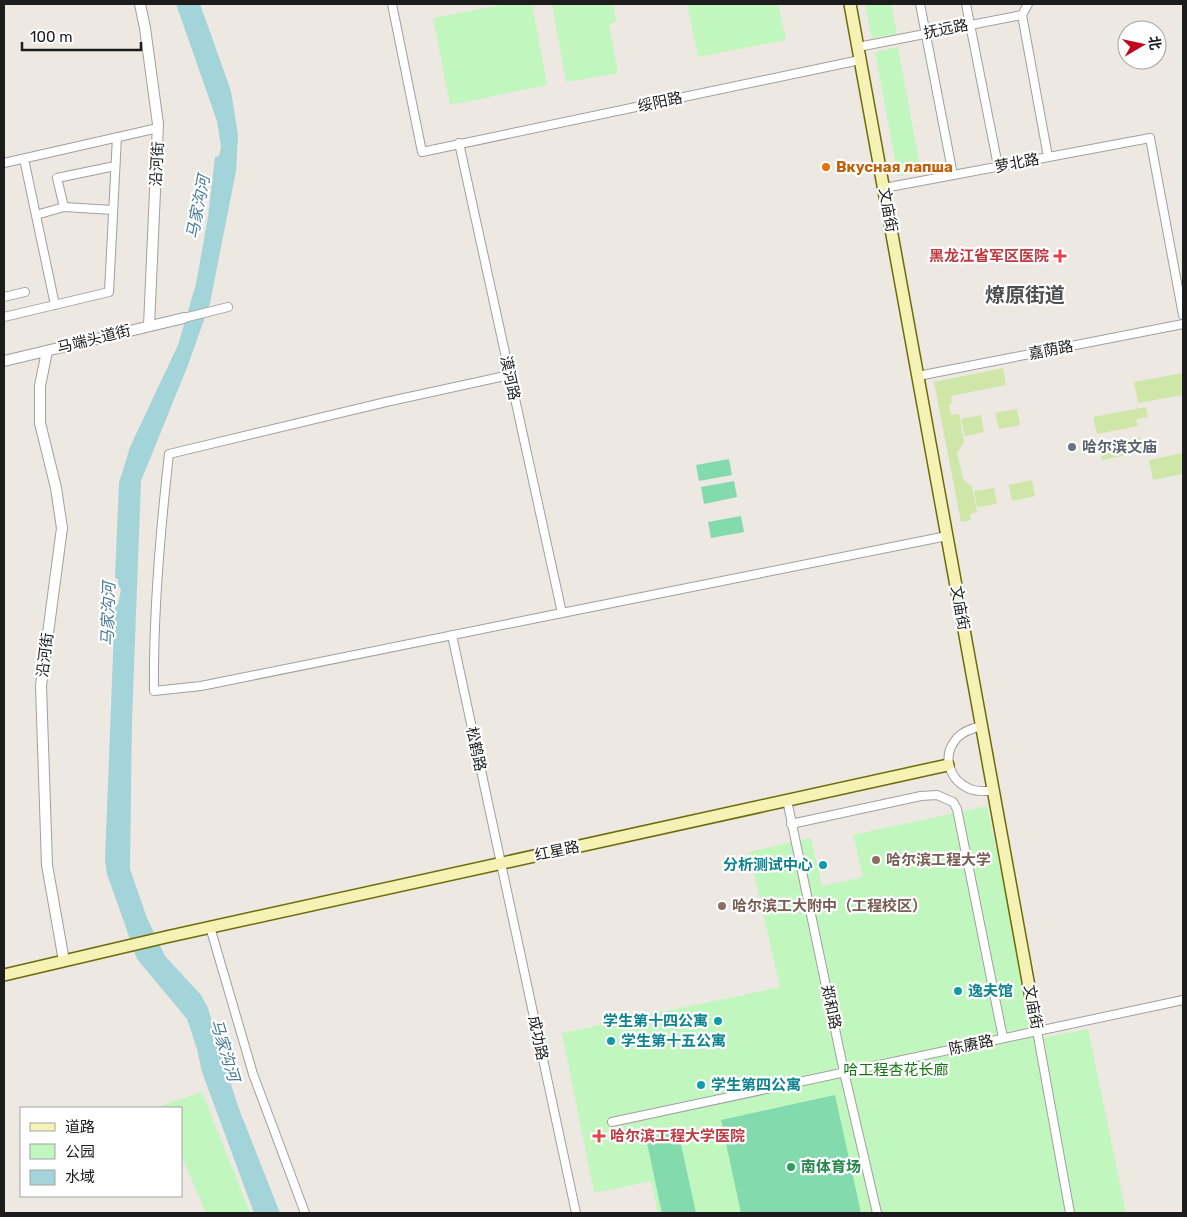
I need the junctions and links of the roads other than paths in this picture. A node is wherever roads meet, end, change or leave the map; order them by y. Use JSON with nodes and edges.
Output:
{"nodes":[{"id":1,"x":140,"y":4,"type":"edge"},
{"id":2,"x":392,"y":4,"type":"edge"},
{"id":3,"x":850,"y":4,"type":"edge"},
{"id":4,"x":920,"y":4,"type":"edge"},
{"id":5,"x":966,"y":4,"type":"edge"},
{"id":6,"x":1028,"y":4,"type":"edge"},
{"id":7,"x":1022,"y":15,"type":"junction"},
{"id":8,"x":970,"y":25,"type":"junction"},
{"id":9,"x":926,"y":33,"type":"junction"},
{"id":10,"x":858,"y":47,"type":"junction"},
{"id":11,"x":860,"y":60,"type":"junction"},
{"id":12,"x":158,"y":128,"type":"junction"},
{"id":13,"x":117,"y":137,"type":"junction"},
{"id":14,"x":459,"y":143,"type":"junction"},
{"id":15,"x":1048,"y":157,"type":"junction"},
{"id":16,"x":24,"y":159,"type":"junction"},
{"id":17,"x":4,"y":163,"type":"edge"},
{"id":18,"x":115,"y":166,"type":"junction"},
{"id":19,"x":998,"y":166,"type":"junction"},
{"id":20,"x":953,"y":175,"type":"junction"},
{"id":21,"x":884,"y":188,"type":"junction"},
{"id":22,"x":64,"y":207,"type":"junction"},
{"id":23,"x":113,"y":210,"type":"junction"},
{"id":24,"x":36,"y":215,"type":"junction"},
{"id":25,"x":25,"y":292,"type":"dead end"},
{"id":26,"x":4,"y":297,"type":"edge"},
{"id":27,"x":55,"y":305,"type":"junction"},
{"id":28,"x":228,"y":307,"type":"dead end"},
{"id":29,"x":1183,"y":315,"type":"edge"},
{"id":30,"x":4,"y":317,"type":"edge"},
{"id":31,"x":184,"y":318,"type":"joint"},
{"id":32,"x":1183,"y":324,"type":"edge"},
{"id":33,"x":149,"y":326,"type":"junction"},
{"id":34,"x":47,"y":351,"type":"junction"},
{"id":35,"x":4,"y":361,"type":"edge"},
{"id":36,"x":510,"y":376,"type":"junction"},
{"id":37,"x":918,"y":376,"type":"junction"},
{"id":38,"x":947,"y":536,"type":"junction"},
{"id":39,"x":562,"y":613,"type":"junction"},
{"id":40,"x":452,"y":635,"type":"junction"},
{"id":41,"x":982,"y":726,"type":"junction"},
{"id":42,"x":948,"y":765,"type":"junction"},
{"id":43,"x":994,"y":791,"type":"junction"},
{"id":44,"x":786,"y":800,"type":"junction"},
{"id":45,"x":791,"y":824,"type":"junction"},
{"id":46,"x":500,"y":864,"type":"junction"},
{"id":47,"x":210,"y":927,"type":"junction"},
{"id":48,"x":64,"y":961,"type":"junction"},
{"id":49,"x":4,"y":975,"type":"edge"},
{"id":50,"x":1183,"y":1000,"type":"edge"},
{"id":51,"x":1034,"y":1014,"type":"joint"},
{"id":52,"x":1037,"y":1031,"type":"junction"},
{"id":53,"x":1003,"y":1038,"type":"junction"},
{"id":54,"x":844,"y":1072,"type":"junction"},
{"id":55,"x":612,"y":1122,"type":"dead end"},
{"id":56,"x":305,"y":1213,"type":"edge"},
{"id":57,"x":576,"y":1213,"type":"edge"},
{"id":58,"x":877,"y":1213,"type":"edge"},
{"id":59,"x":1070,"y":1213,"type":"edge"}],
"edges":[{"from":1,"to":12,"type":"street","name":"沿河街"},
{"from":2,"to":14,"type":"street","name":"绥阳路"},
{"from":3,"to":10,"type":"main road","name":"文庙街"},
{"from":4,"to":9,"type":"street"},
{"from":5,"to":8,"type":"street"},
{"from":6,"to":7,"type":"street"},
{"from":7,"to":8,"type":"street","name":"抚远路"},
{"from":7,"to":15,"type":"street"},
{"from":8,"to":9,"type":"street","name":"抚远路"},
{"from":8,"to":19,"type":"street"},
{"from":9,"to":10,"type":"street","name":"抚远路"},
{"from":9,"to":20,"type":"street"},
{"from":10,"to":11,"type":"main road","name":"文庙街"},
{"from":11,"to":14,"type":"street","name":"绥阳路"},
{"from":11,"to":21,"type":"main road","name":"文庙街"},
{"from":12,"to":13,"type":"street"},
{"from":12,"to":33,"type":"street","name":"沿河街"},
{"from":13,"to":16,"type":"street"},
{"from":13,"to":18,"type":"street"},
{"from":14,"to":36,"type":"street","name":"漠河路"},
{"from":15,"to":19,"type":"street","name":"萝北路"},
{"from":15,"to":29,"type":"street","name":"萝北路"},
{"from":16,"to":17,"type":"street"},
{"from":16,"to":24,"type":"street"},
{"from":18,"to":22,"type":"street"},
{"from":18,"to":23,"type":"street"},
{"from":19,"to":20,"type":"street","name":"萝北路"},
{"from":20,"to":21,"type":"street","name":"萝北路"},
{"from":21,"to":37,"type":"main road","name":"文庙街"},
{"from":22,"to":23,"type":"street"},
{"from":22,"to":24,"type":"street"},
{"from":23,"to":27,"type":"street"},
{"from":24,"to":27,"type":"street"},
{"from":25,"to":26,"type":"street"},
{"from":27,"to":30,"type":"street"},
{"from":28,"to":31,"type":"street"},
{"from":31,"to":33,"type":"street","name":"马端头道街"},
{"from":32,"to":37,"type":"street","name":"嘉荫路"},
{"from":33,"to":34,"type":"street","name":"马端头道街"},
{"from":34,"to":35,"type":"street","name":"马端头道街"},
{"from":34,"to":48,"type":"street","name":"沿河街"},
{"from":36,"to":39,"type":"street","name":"漠河路"},
{"from":36,"to":40,"type":"street"},
{"from":37,"to":38,"type":"main road","name":"文庙街"},
{"from":38,"to":39,"type":"street"},
{"from":38,"to":41,"type":"main road","name":"文庙街"},
{"from":39,"to":40,"type":"street"},
{"from":40,"to":46,"type":"street","name":"松鹤路"},
{"from":41,"to":42,"type":"street"},
{"from":41,"to":43,"type":"main road","name":"文庙街"},
{"from":42,"to":43,"type":"street"},
{"from":42,"to":44,"type":"main road","name":"红星路"},
{"from":43,"to":51,"type":"main road","name":"文庙街"},
{"from":44,"to":45,"type":"street","name":"郑和路"},
{"from":44,"to":46,"type":"main road","name":"红星路"},
{"from":45,"to":53,"type":"street"},
{"from":45,"to":54,"type":"street","name":"郑和路"},
{"from":46,"to":47,"type":"main road","name":"红星路"},
{"from":46,"to":57,"type":"street","name":"成功路"},
{"from":47,"to":48,"type":"main road","name":"红星路"},
{"from":47,"to":56,"type":"street"},
{"from":48,"to":49,"type":"main road","name":"红星路"},
{"from":50,"to":52,"type":"street","name":"陈赓路"},
{"from":51,"to":52,"type":"street","name":"文庙街"},
{"from":52,"to":53,"type":"street","name":"陈赓路"},
{"from":52,"to":59,"type":"street","name":"文庙街"},
{"from":53,"to":54,"type":"street","name":"陈赓路"},
{"from":54,"to":55,"type":"street","name":"陈赓路"},
{"from":54,"to":58,"type":"street","name":"郑和路"}]}
